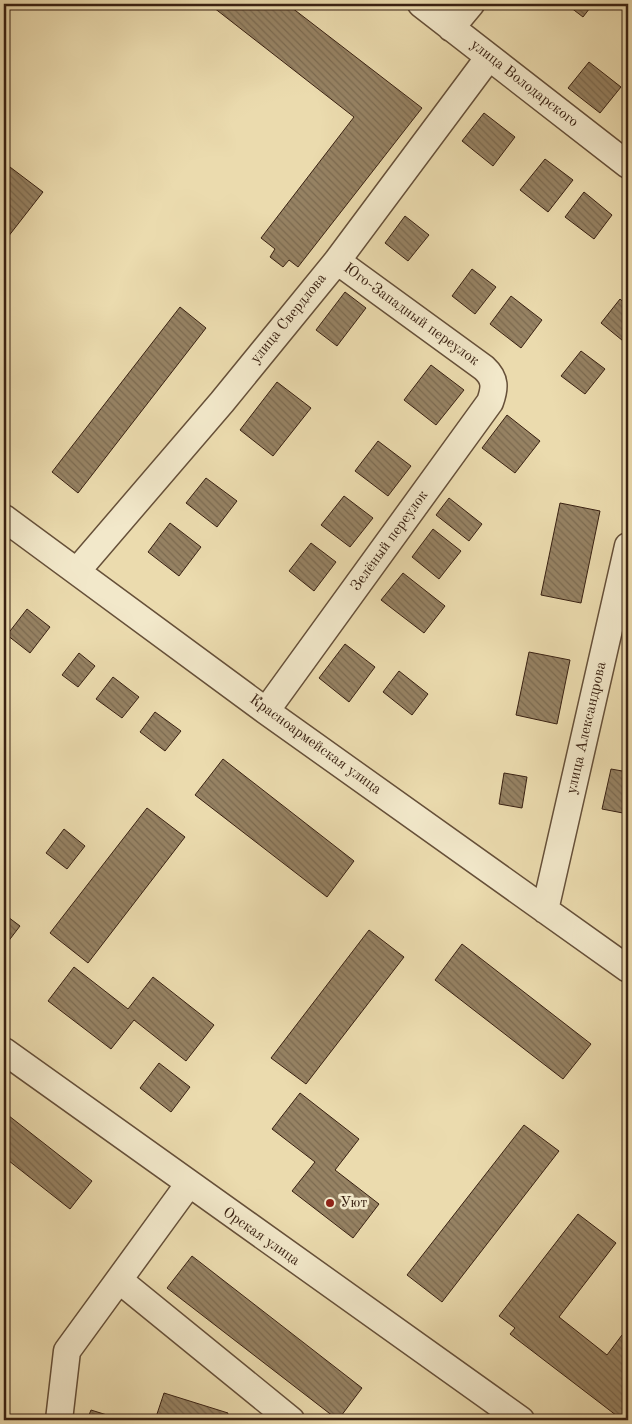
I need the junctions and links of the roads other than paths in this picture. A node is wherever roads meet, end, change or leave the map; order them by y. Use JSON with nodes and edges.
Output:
{"nodes":[{"id":1,"x":421,"y":4,"type":"edge"},
{"id":2,"x":471,"y":4,"type":"edge"},
{"id":3,"x":451,"y":28,"type":"junction"},
{"id":4,"x":489,"y":57,"type":"junction"},
{"id":5,"x":625,"y":157,"type":"edge"},
{"id":6,"x":337,"y":261,"type":"junction"},
{"id":7,"x":484,"y":368,"type":"joint"},
{"id":8,"x":4,"y":518,"type":"edge"},
{"id":9,"x":628,"y":546,"type":"edge"},
{"id":10,"x":77,"y":572,"type":"junction"},
{"id":11,"x":266,"y":711,"type":"junction"},
{"id":12,"x":545,"y":910,"type":"junction"},
{"id":13,"x":628,"y":969,"type":"edge"},
{"id":14,"x":4,"y":1051,"type":"edge"},
{"id":15,"x":188,"y":1185,"type":"junction"},
{"id":16,"x":119,"y":1280,"type":"junction"},
{"id":17,"x":60,"y":1420,"type":"edge"},
{"id":18,"x":292,"y":1420,"type":"edge"},
{"id":19,"x":521,"y":1420,"type":"edge"}],
"edges":[{"from":1,"to":3,"type":"street","name":"улица Володарского"},
{"from":2,"to":3,"type":"street"},
{"from":3,"to":4,"type":"street","name":"улица Володарского"},
{"from":4,"to":5,"type":"street","name":"улица Володарского"},
{"from":4,"to":6,"type":"street","name":"улица Свердлова"},
{"from":6,"to":7,"type":"street","name":"Юго-Западный переулок"},
{"from":6,"to":10,"type":"street","name":"улица Свердлова"},
{"from":7,"to":11,"type":"street","name":"Зелёный переулок"},
{"from":8,"to":10,"type":"street","name":"Красноармейская улица"},
{"from":9,"to":12,"type":"street","name":"улица Александрова"},
{"from":10,"to":11,"type":"street","name":"Красноармейская улица"},
{"from":11,"to":12,"type":"street","name":"Красноармейская улица"},
{"from":12,"to":13,"type":"street","name":"Красноармейская улица"},
{"from":14,"to":15,"type":"street","name":"Орская улица"},
{"from":15,"to":16,"type":"street"},
{"from":15,"to":19,"type":"street","name":"Орская улица"},
{"from":16,"to":17,"type":"street"},
{"from":16,"to":18,"type":"street"}]}
